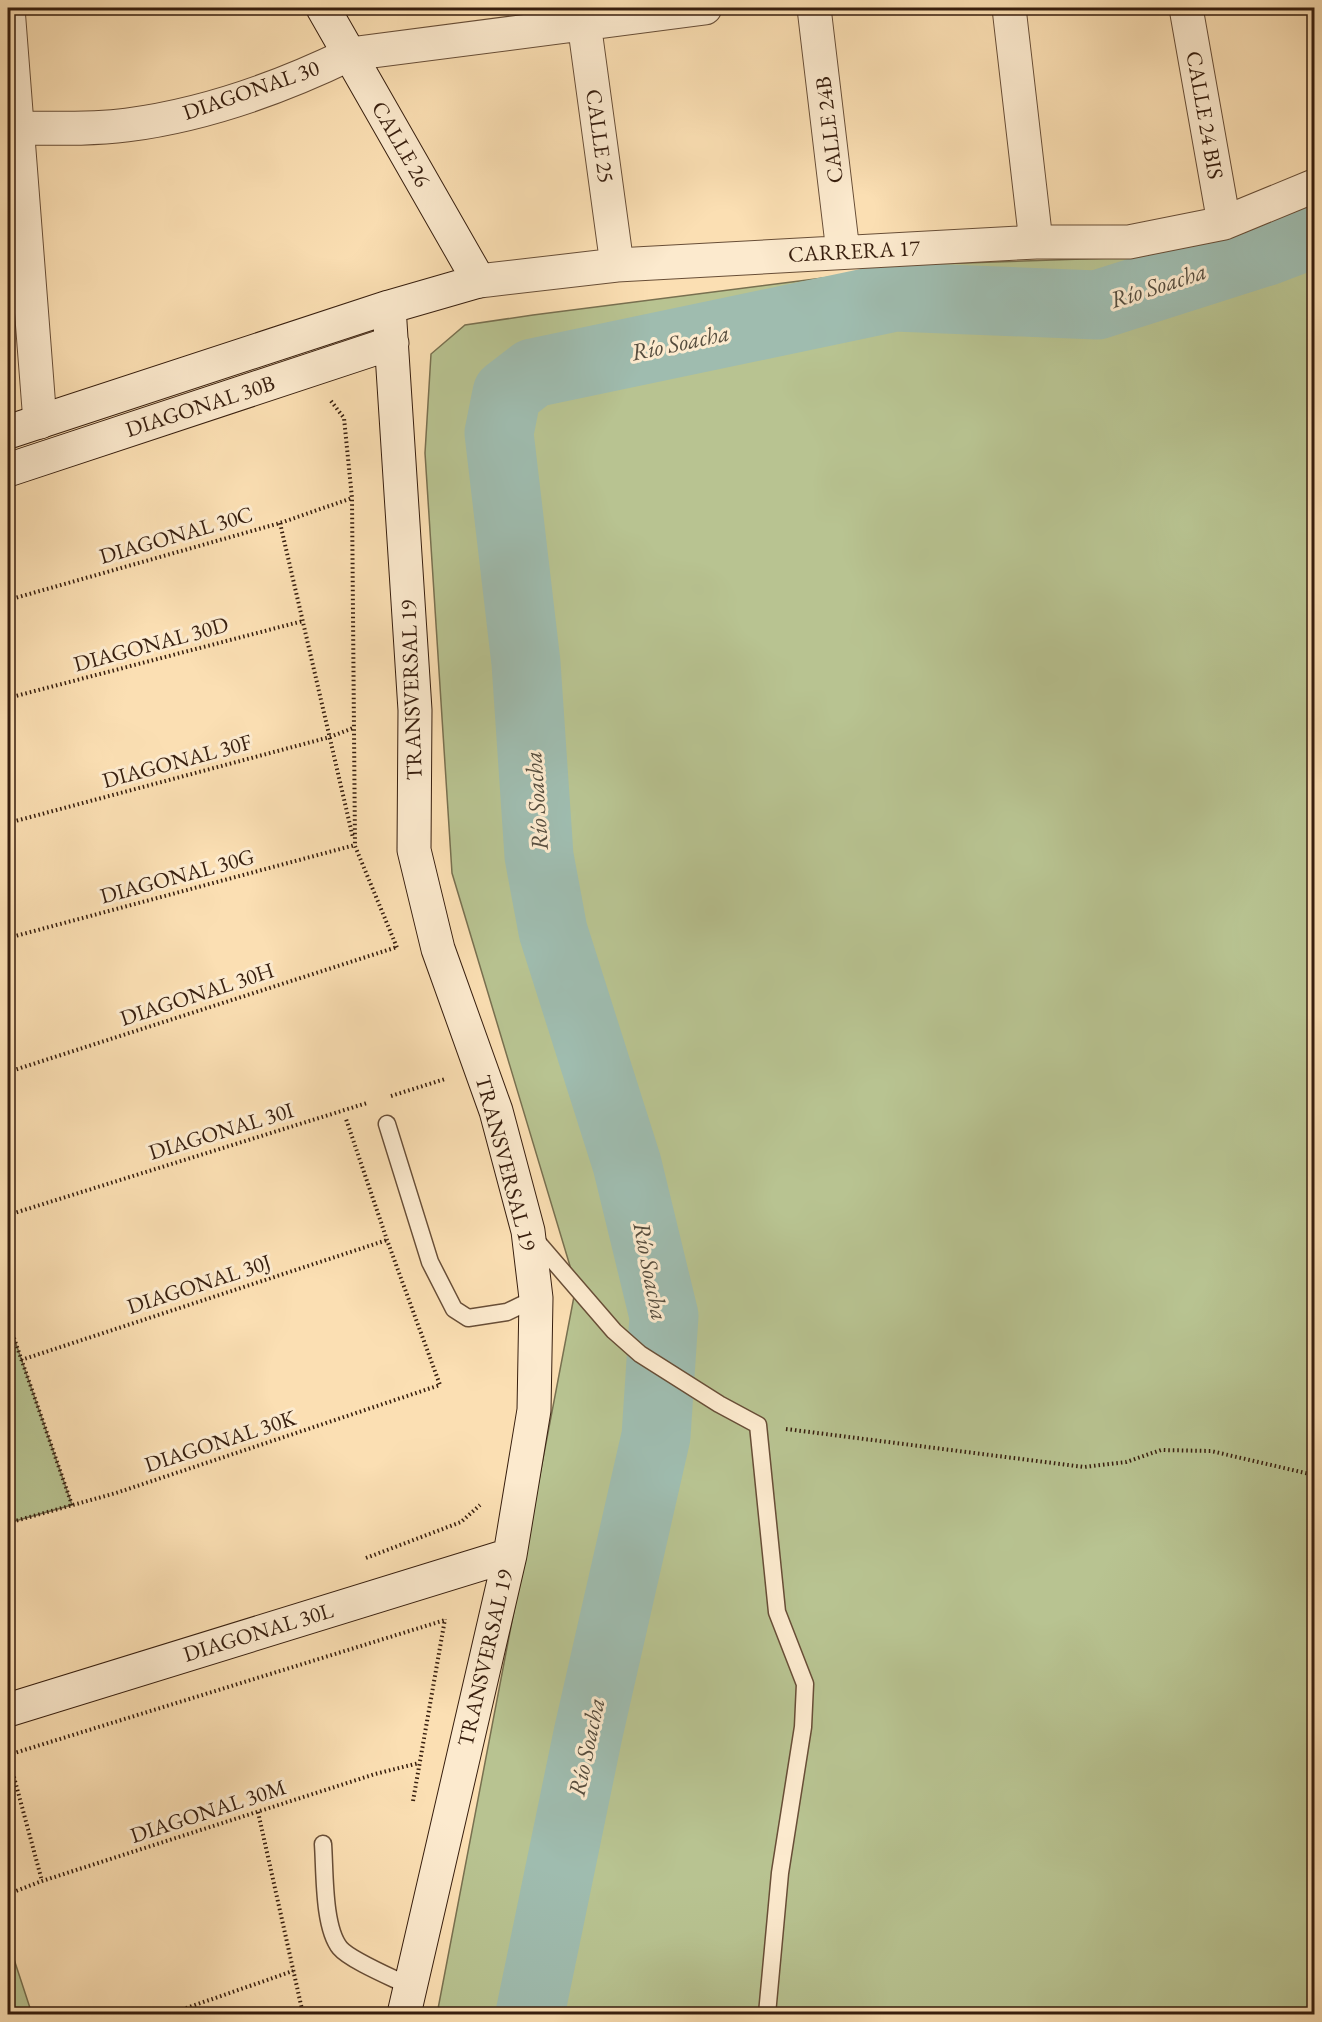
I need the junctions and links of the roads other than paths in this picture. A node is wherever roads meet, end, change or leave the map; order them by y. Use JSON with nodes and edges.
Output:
{"nodes":[{"id":1,"x":8,"y":8,"type":"edge"},
{"id":2,"x":323,"y":8,"type":"edge"},
{"id":3,"x":705,"y":8,"type":"edge"},
{"id":4,"x":814,"y":8,"type":"edge"},
{"id":5,"x":1009,"y":8,"type":"edge"},
{"id":6,"x":1186,"y":8,"type":"edge"},
{"id":7,"x":583,"y":15,"type":"edge"},
{"id":8,"x":350,"y":54,"type":"junction"},
{"id":9,"x":12,"y":128,"type":"edge"},
{"id":10,"x":1314,"y":186,"type":"edge"},
{"id":11,"x":1224,"y":223,"type":"junction"},
{"id":12,"x":1036,"y":242,"type":"junction"},
{"id":13,"x":843,"y":252,"type":"junction"},
{"id":14,"x":617,"y":265,"type":"junction"},
{"id":15,"x":479,"y":281,"type":"junction"},
{"id":16,"x":389,"y":307,"type":"junction"},
{"id":17,"x":392,"y":343,"type":"junction"},
{"id":18,"x":40,"y":422,"type":"junction"},
{"id":19,"x":8,"y":432,"type":"edge"},
{"id":20,"x":8,"y":470,"type":"edge"},
{"id":21,"x":387,"y":1124,"type":"dead end"},
{"id":22,"x":528,"y":1231,"type":"junction"},
{"id":23,"x":536,"y":1298,"type":"junction"},
{"id":24,"x":510,"y":1555,"type":"junction"},
{"id":25,"x":8,"y":1710,"type":"edge"},
{"id":26,"x":323,"y":1844,"type":"dead end"},
{"id":27,"x":406,"y":2000,"type":"edge"},
{"id":28,"x":767,"y":2014,"type":"edge"}],
"edges":[{"from":1,"to":9,"type":"street"},
{"from":2,"to":8,"type":"street","name":"CALLE 26"},
{"from":3,"to":7,"type":"street","name":"DIAGONAL 30"},
{"from":4,"to":13,"type":"street","name":"CALLE 24B"},
{"from":5,"to":12,"type":"street"},
{"from":6,"to":11,"type":"street","name":"CALLE 24 BIS"},
{"from":7,"to":8,"type":"street","name":"DIAGONAL 30"},
{"from":7,"to":14,"type":"street","name":"CALLE 25"},
{"from":8,"to":9,"type":"street","name":"DIAGONAL 30"},
{"from":8,"to":15,"type":"street","name":"CALLE 26"},
{"from":9,"to":18,"type":"street"},
{"from":10,"to":11,"type":"street","name":"CARRERA 17"},
{"from":11,"to":12,"type":"street","name":"CARRERA 17"},
{"from":12,"to":13,"type":"street","name":"CARRERA 17"},
{"from":13,"to":14,"type":"street","name":"CARRERA 17"},
{"from":14,"to":15,"type":"street","name":"CARRERA 17"},
{"from":15,"to":16,"type":"street","name":"CARRERA 17"},
{"from":16,"to":17,"type":"street","name":"TRANSVERSAL 19"},
{"from":16,"to":18,"type":"street","name":"DIAGONAL 30B"},
{"from":17,"to":20,"type":"street","name":"DIAGONAL 30B"},
{"from":17,"to":22,"type":"street","name":"TRANSVERSAL 19"},
{"from":18,"to":19,"type":"street","name":"DIAGONAL 30B"},
{"from":21,"to":23,"type":"lane"},
{"from":22,"to":23,"type":"street","name":"TRANSVERSAL 19"},
{"from":22,"to":28,"type":"lane"},
{"from":23,"to":24,"type":"street","name":"TRANSVERSAL 19"},
{"from":24,"to":25,"type":"street","name":"DIAGONAL 30L"},
{"from":24,"to":27,"type":"street","name":"TRANSVERSAL 19"},
{"from":26,"to":27,"type":"lane"}]}
